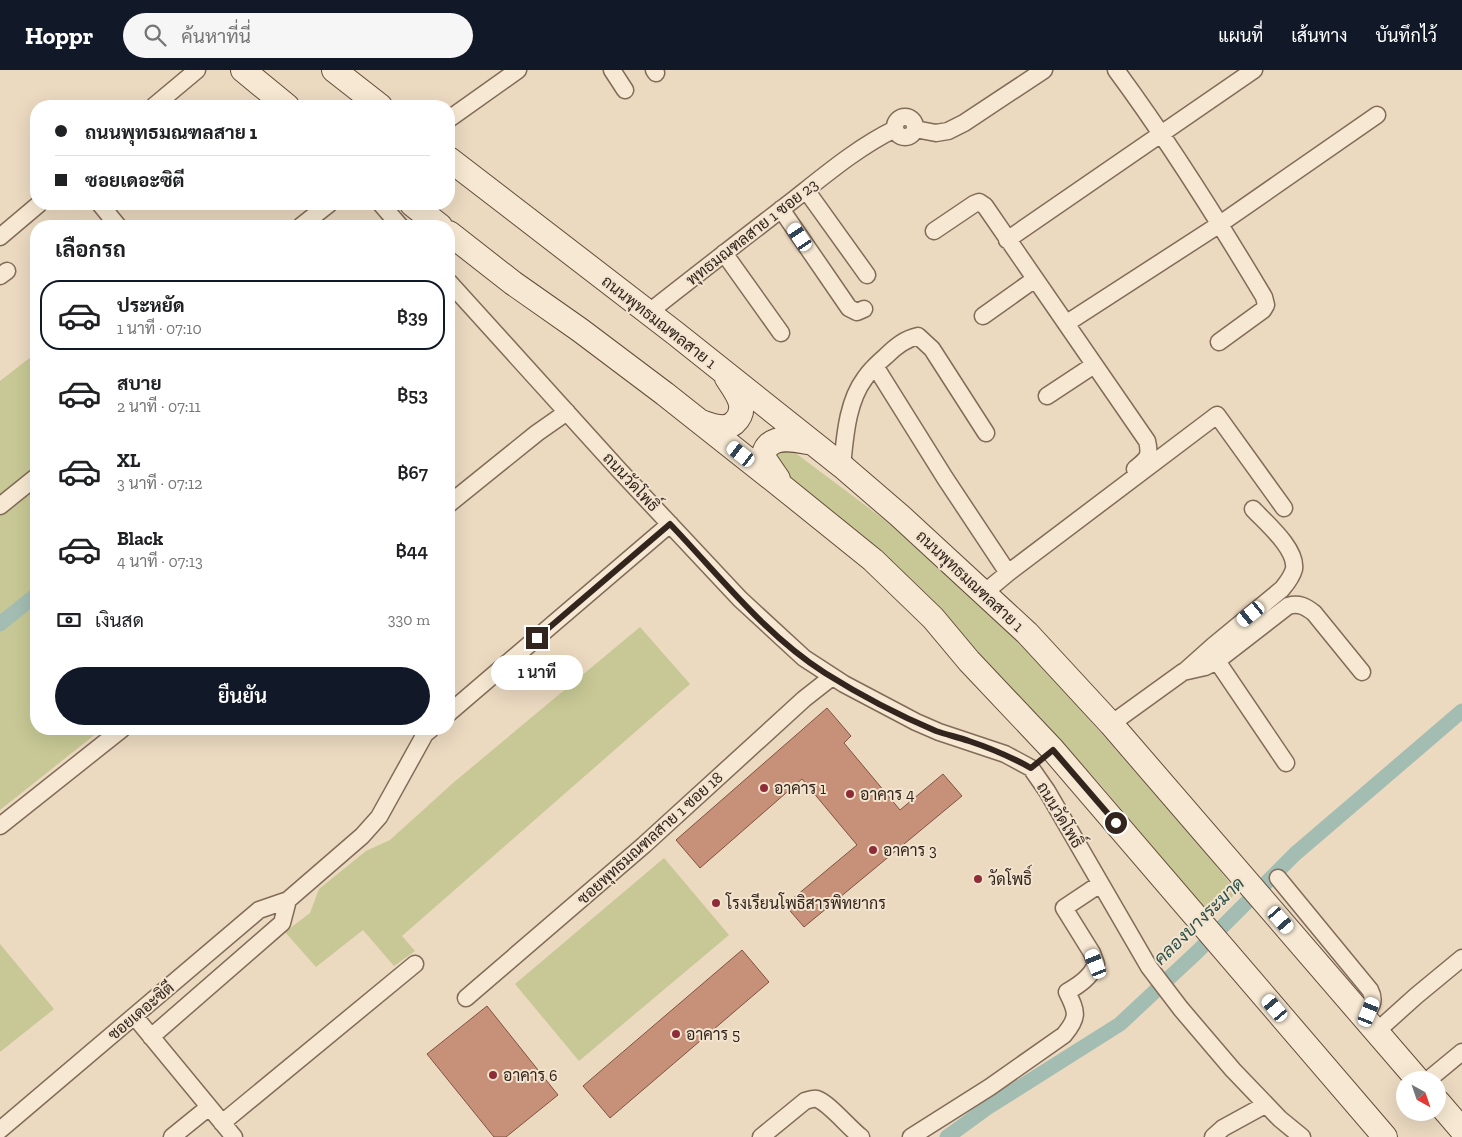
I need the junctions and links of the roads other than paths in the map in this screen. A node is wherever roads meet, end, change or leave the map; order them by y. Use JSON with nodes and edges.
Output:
{"nodes":[{"id":1,"x":197,"y":70,"type":"edge"},
{"id":2,"x":243,"y":70,"type":"edge"},
{"id":3,"x":335,"y":70,"type":"edge"},
{"id":4,"x":518,"y":70,"type":"edge"},
{"id":5,"x":612,"y":70,"type":"edge"},
{"id":6,"x":1044,"y":70,"type":"edge"},
{"id":7,"x":1116,"y":70,"type":"edge"},
{"id":8,"x":1254,"y":70,"type":"edge"},
{"id":9,"x":625,"y":90,"type":"dead end"},
{"id":10,"x":161,"y":100,"type":"edge"},
{"id":11,"x":280,"y":100,"type":"edge"},
{"id":12,"x":372,"y":100,"type":"edge"},
{"id":13,"x":455,"y":115,"type":"edge"},
{"id":14,"x":1377,"y":115,"type":"dead end"},
{"id":15,"x":1161,"y":134,"type":"junction"},
{"id":16,"x":455,"y":164,"type":"edge"},
{"id":17,"x":806,"y":190,"type":"junction"},
{"id":18,"x":781,"y":209,"type":"junction"},
{"id":19,"x":32,"y":210,"type":"edge"},
{"id":20,"x":105,"y":210,"type":"edge"},
{"id":21,"x":321,"y":210,"type":"edge"},
{"id":22,"x":386,"y":210,"type":"edge"},
{"id":23,"x":420,"y":210,"type":"edge"},
{"id":24,"x":113,"y":220,"type":"edge"},
{"id":25,"x":309,"y":220,"type":"edge"},
{"id":26,"x":395,"y":220,"type":"edge"},
{"id":27,"x":432,"y":220,"type":"edge"},
{"id":28,"x":1220,"y":224,"type":"junction"},
{"id":29,"x":934,"y":231,"type":"dead end"},
{"id":30,"x":0,"y":237,"type":"edge"},
{"id":31,"x":1007,"y":240,"type":"junction"},
{"id":32,"x":455,"y":242,"type":"edge"},
{"id":33,"x":724,"y":253,"type":"junction"},
{"id":34,"x":867,"y":275,"type":"dead end"},
{"id":35,"x":1035,"y":279,"type":"junction"},
{"id":36,"x":455,"y":289,"type":"edge"},
{"id":37,"x":864,"y":309,"type":"dead end"},
{"id":38,"x":648,"y":314,"type":"junction"},
{"id":39,"x":983,"y":316,"type":"dead end"},
{"id":40,"x":1067,"y":324,"type":"junction"},
{"id":41,"x":781,"y":333,"type":"dead end"},
{"id":42,"x":1219,"y":342,"type":"dead end"},
{"id":43,"x":1094,"y":365,"type":"junction"},
{"id":44,"x":875,"y":366,"type":"junction"},
{"id":45,"x":720,"y":368,"type":"junction"},
{"id":46,"x":1047,"y":396,"type":"dead end"},
{"id":47,"x":567,"y":412,"type":"junction"},
{"id":48,"x":700,"y":421,"type":"junction"},
{"id":49,"x":986,"y":433,"type":"dead end"},
{"id":50,"x":813,"y":443,"type":"junction"},
{"id":51,"x":842,"y":466,"type":"junction"},
{"id":52,"x":1122,"y":480,"type":"dead end"},
{"id":53,"x":30,"y":482,"type":"edge"},
{"id":54,"x":785,"y":488,"type":"junction"},
{"id":55,"x":455,"y":499,"type":"edge"},
{"id":56,"x":0,"y":506,"type":"edge"},
{"id":57,"x":1284,"y":508,"type":"dead end"},
{"id":58,"x":1253,"y":509,"type":"dead end"},
{"id":59,"x":670,"y":524,"type":"junction"},
{"id":60,"x":1008,"y":573,"type":"junction"},
{"id":61,"x":984,"y":593,"type":"junction"},
{"id":62,"x":1217,"y":661,"type":"junction"},
{"id":63,"x":1184,"y":672,"type":"junction"},
{"id":64,"x":1362,"y":672,"type":"dead end"},
{"id":65,"x":832,"y":677,"type":"junction"},
{"id":66,"x":455,"y":708,"type":"edge"},
{"id":67,"x":1111,"y":724,"type":"junction"},
{"id":68,"x":114,"y":735,"type":"edge"},
{"id":69,"x":424,"y":735,"type":"edge"},
{"id":70,"x":1053,"y":750,"type":"junction"},
{"id":71,"x":1286,"y":763,"type":"dead end"},
{"id":72,"x":1031,"y":768,"type":"junction"},
{"id":73,"x":0,"y":826,"type":"edge"},
{"id":74,"x":1278,"y":878,"type":"dead end"},
{"id":75,"x":1100,"y":884,"type":"junction"},
{"id":76,"x":288,"y":900,"type":"junction"},
{"id":77,"x":1462,"y":958,"type":"edge"},
{"id":78,"x":415,"y":964,"type":"dead end"},
{"id":79,"x":466,"y":998,"type":"dead end"},
{"id":80,"x":135,"y":1017,"type":"junction"},
{"id":81,"x":1369,"y":1024,"type":"junction"},
{"id":82,"x":151,"y":1037,"type":"junction"},
{"id":83,"x":1462,"y":1052,"type":"edge"},
{"id":84,"x":1410,"y":1071,"type":"edge"},
{"id":85,"x":1439,"y":1071,"type":"edge"},
{"id":86,"x":1265,"y":1105,"type":"junction"},
{"id":87,"x":209,"y":1107,"type":"junction"},
{"id":88,"x":1446,"y":1111,"type":"edge"},
{"id":89,"x":222,"y":1124,"type":"junction"},
{"id":90,"x":0,"y":1130,"type":"edge"},
{"id":91,"x":1462,"y":1130,"type":"edge"},
{"id":92,"x":172,"y":1137,"type":"edge"},
{"id":93,"x":234,"y":1137,"type":"edge"},
{"id":94,"x":761,"y":1137,"type":"edge"},
{"id":95,"x":861,"y":1137,"type":"edge"},
{"id":96,"x":911,"y":1137,"type":"edge"},
{"id":97,"x":1213,"y":1137,"type":"edge"},
{"id":98,"x":1302,"y":1137,"type":"edge"},
{"id":99,"x":1385,"y":1137,"type":"edge"}],
"edges":[{"from":1,"to":10,"type":"street"},
{"from":2,"to":11,"type":"main road"},
{"from":3,"to":12,"type":"main road"},
{"from":4,"to":13,"type":"street"},
{"from":5,"to":9,"type":"street"},
{"from":6,"to":17,"type":"street","name":"พุทธมณฑลสาย 1 ซอย 23"},
{"from":7,"to":15,"type":"street"},
{"from":8,"to":15,"type":"street"},
{"from":14,"to":28,"type":"street"},
{"from":15,"to":28,"type":"street"},
{"from":15,"to":31,"type":"street"},
{"from":16,"to":38,"type":"main road","name":"ถนนพุทธมณฑลสาย 1"},
{"from":17,"to":18,"type":"street","name":"พุทธมณฑลสาย 1 ซอย 23"},
{"from":17,"to":34,"type":"street"},
{"from":18,"to":33,"type":"street","name":"พุทธมณฑลสาย 1 ซอย 23"},
{"from":18,"to":37,"type":"street"},
{"from":19,"to":30,"type":"street"},
{"from":20,"to":24,"type":"street"},
{"from":21,"to":25,"type":"street"},
{"from":22,"to":26,"type":"street"},
{"from":23,"to":27,"type":"main road"},
{"from":28,"to":40,"type":"street"},
{"from":28,"to":42,"type":"street"},
{"from":29,"to":31,"type":"street"},
{"from":31,"to":35,"type":"street"},
{"from":32,"to":48,"type":"main road"},
{"from":33,"to":38,"type":"street","name":"พุทธมณฑลสาย 1 ซอย 23"},
{"from":33,"to":41,"type":"street"},
{"from":35,"to":39,"type":"street"},
{"from":35,"to":40,"type":"street"},
{"from":36,"to":47,"type":"street","name":"ถนนวัดโพธิ์"},
{"from":38,"to":45,"type":"main road","name":"ถนนพุทธมณฑลสาย 1"},
{"from":40,"to":43,"type":"street"},
{"from":43,"to":46,"type":"street"},
{"from":43,"to":52,"type":"street"},
{"from":44,"to":49,"type":"street"},
{"from":44,"to":51,"type":"street"},
{"from":44,"to":60,"type":"street"},
{"from":45,"to":48,"type":"main road"},
{"from":45,"to":50,"type":"main road","name":"ถนนพุทธมณฑลสาย 1"},
{"from":47,"to":55,"type":"street"},
{"from":47,"to":59,"type":"street","name":"ถนนวัดโพธิ์"},
{"from":48,"to":54,"type":"main road"},
{"from":50,"to":51,"type":"main road","name":"ถนนพุทธมณฑลสาย 1"},
{"from":50,"to":54,"type":"main road"},
{"from":51,"to":61,"type":"main road","name":"ถนนพุทธมณฑลสาย 1"},
{"from":53,"to":56,"type":"street"},
{"from":54,"to":70,"type":"main road"},
{"from":57,"to":60,"type":"street"},
{"from":58,"to":63,"type":"street"},
{"from":59,"to":65,"type":"street","name":"ถนนวัดโพธิ์"},
{"from":59,"to":66,"type":"street"},
{"from":60,"to":61,"type":"street"},
{"from":61,"to":67,"type":"main road","name":"ถนนพุทธมณฑลสาย 1"},
{"from":62,"to":63,"type":"street"},
{"from":62,"to":64,"type":"street"},
{"from":62,"to":71,"type":"street"},
{"from":63,"to":67,"type":"street"},
{"from":65,"to":72,"type":"street","name":"ถนนวัดโพธิ์"},
{"from":65,"to":79,"type":"street","name":"ซอยพุทธมณฑลสาย 1 ซอย 18"},
{"from":67,"to":81,"type":"main road","name":"ถนนพุทธมณฑลสาย 1"},
{"from":68,"to":73,"type":"street"},
{"from":69,"to":76,"type":"street","name":"ซอยเดอะซิตี"},
{"from":70,"to":72,"type":"street"},
{"from":70,"to":99,"type":"main road"},
{"from":72,"to":75,"type":"street","name":"ถนนวัดโพธิ์"},
{"from":74,"to":81,"type":"street"},
{"from":75,"to":86,"type":"street","name":"ถนนวัดโพธิ์"},
{"from":75,"to":96,"type":"street"},
{"from":76,"to":80,"type":"street","name":"ซอยเดอะซิตี"},
{"from":76,"to":82,"type":"street","name":"ซอยเดอะซิตี"},
{"from":77,"to":81,"type":"street"},
{"from":78,"to":89,"type":"street"},
{"from":80,"to":82,"type":"street"},
{"from":80,"to":90,"type":"street","name":"ซอยเดอะซิตี"},
{"from":81,"to":84,"type":"main road","name":"ถนนพุทธมณฑลสาย 1"},
{"from":82,"to":87,"type":"street"},
{"from":83,"to":85,"type":"street"},
{"from":86,"to":97,"type":"street"},
{"from":86,"to":98,"type":"street","name":"ถนนวัดโพธิ์"},
{"from":87,"to":89,"type":"street"},
{"from":87,"to":92,"type":"street"},
{"from":88,"to":91,"type":"main road"},
{"from":89,"to":93,"type":"street"},
{"from":94,"to":95,"type":"street"}]}
